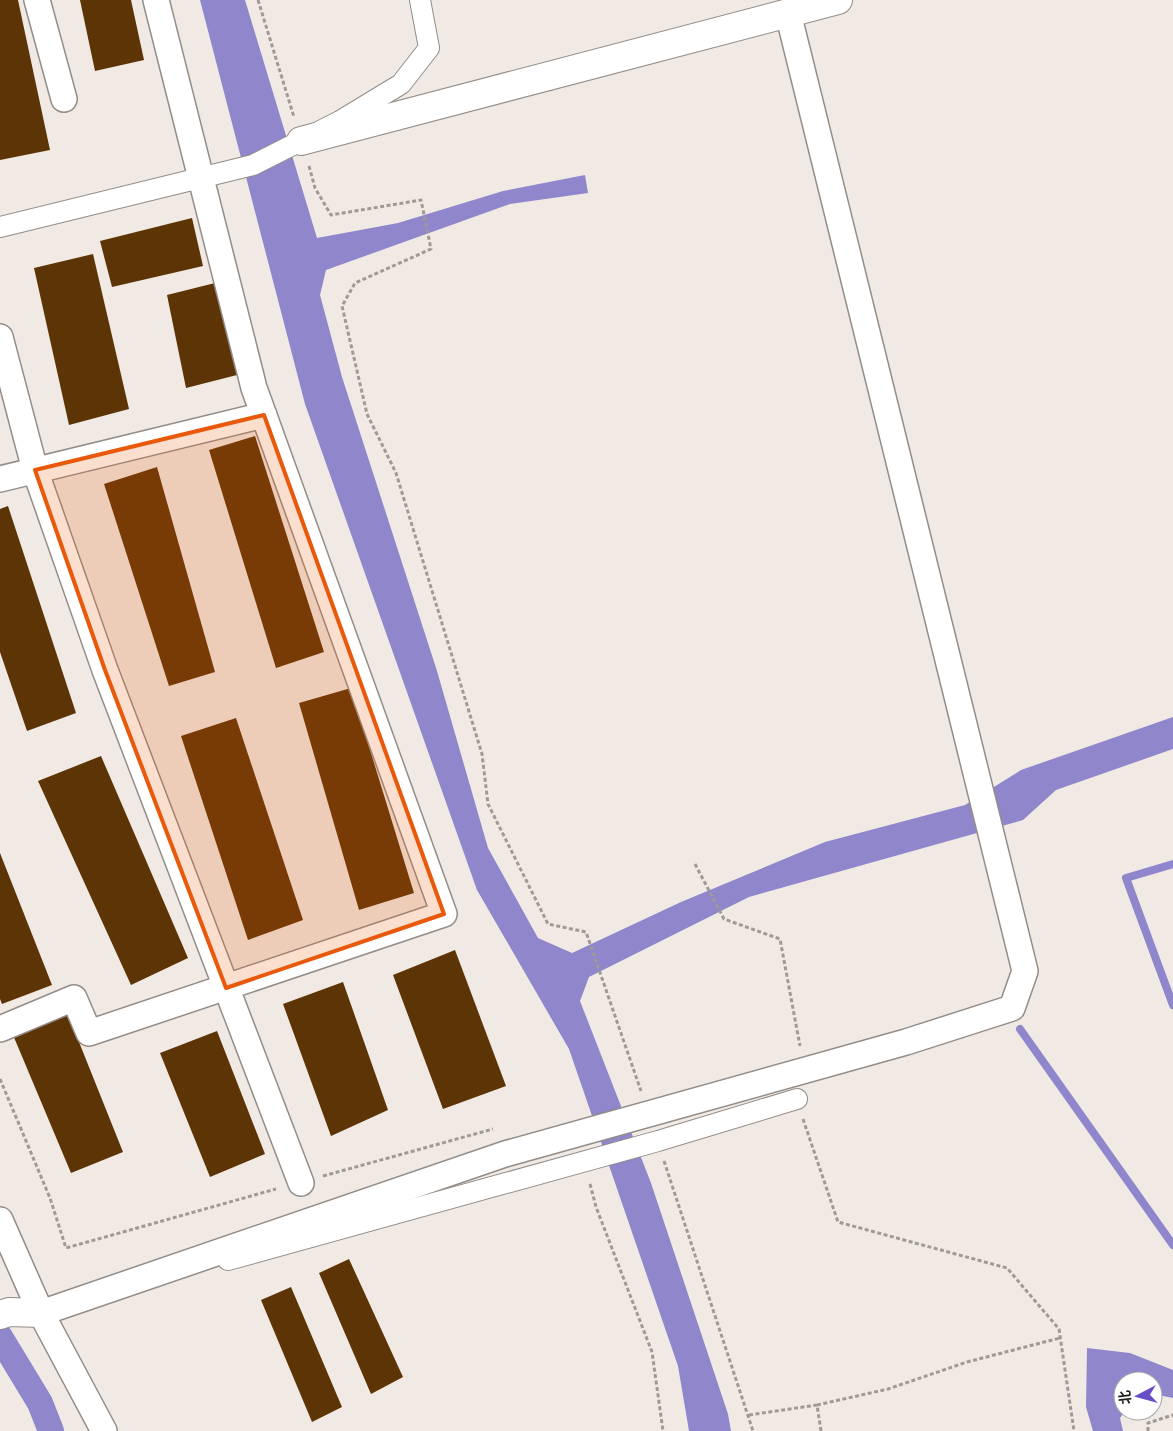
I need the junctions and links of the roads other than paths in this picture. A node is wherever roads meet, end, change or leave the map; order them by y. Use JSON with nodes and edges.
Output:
{"nodes":[{"id":1,"x":37,"y":0,"type":"edge"},
{"id":2,"x":156,"y":0,"type":"edge"},
{"id":3,"x":420,"y":0,"type":"edge"},
{"id":4,"x":838,"y":0,"type":"edge"},
{"id":5,"x":788,"y":13,"type":"junction"},
{"id":6,"x":64,"y":99,"type":"dead end"},
{"id":7,"x":301,"y":141,"type":"junction"},
{"id":8,"x":202,"y":177,"type":"junction"},
{"id":9,"x":0,"y":226,"type":"edge"},
{"id":10,"x":0,"y":337,"type":"edge"},
{"id":11,"x":264,"y":414,"type":"junction"},
{"id":12,"x":35,"y":470,"type":"junction"},
{"id":13,"x":0,"y":479,"type":"edge"},
{"id":14,"x":226,"y":988,"type":"junction"},
{"id":15,"x":0,"y":1029,"type":"edge"},
{"id":16,"x":797,"y":1099,"type":"road end"},
{"id":17,"x":301,"y":1182,"type":"road end"},
{"id":18,"x":0,"y":1220,"type":"edge"},
{"id":19,"x":41,"y":1312,"type":"junction"},
{"id":20,"x":4,"y":1314,"type":"edge"},
{"id":21,"x":104,"y":1431,"type":"edge"}],
"edges":[{"from":1,"to":6,"type":"street"},
{"from":2,"to":8,"type":"street"},
{"from":3,"to":7,"type":"street"},
{"from":4,"to":5,"type":"main road"},
{"from":5,"to":7,"type":"main road"},
{"from":5,"to":19,"type":"street"},
{"from":7,"to":8,"type":"street"},
{"from":8,"to":9,"type":"street"},
{"from":8,"to":11,"type":"street"},
{"from":10,"to":12,"type":"street"},
{"from":11,"to":12,"type":"street"},
{"from":11,"to":14,"type":"street"},
{"from":12,"to":13,"type":"street"},
{"from":12,"to":14,"type":"street"},
{"from":14,"to":15,"type":"street"},
{"from":14,"to":17,"type":"street"},
{"from":16,"to":19,"type":"street"},
{"from":18,"to":19,"type":"street"},
{"from":19,"to":20,"type":"main road"},
{"from":19,"to":21,"type":"street"}]}
